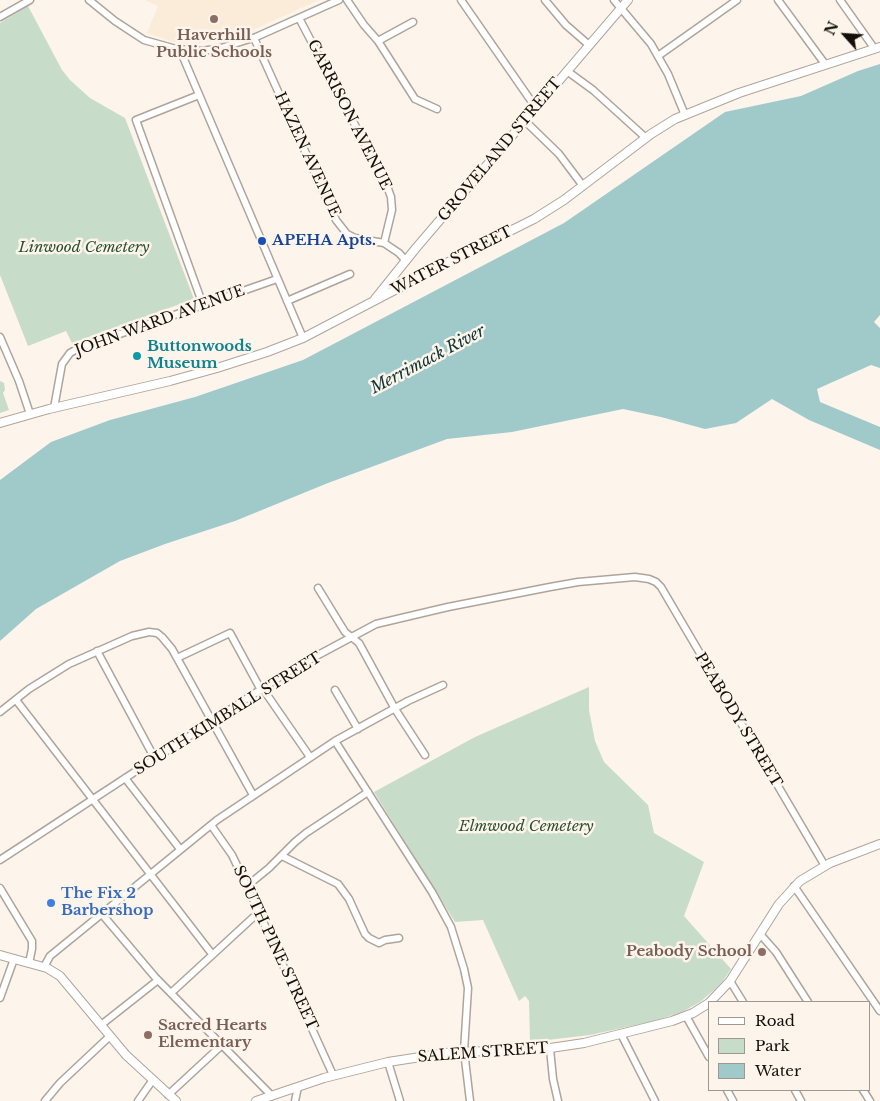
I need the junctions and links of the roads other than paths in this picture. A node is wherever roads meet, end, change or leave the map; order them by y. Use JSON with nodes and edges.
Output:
{"nodes":[{"id":1,"x":30,"y":0,"type":"edge"},
{"id":2,"x":89,"y":0,"type":"edge"},
{"id":3,"x":339,"y":0,"type":"edge"},
{"id":4,"x":347,"y":0,"type":"edge"},
{"id":5,"x":461,"y":0,"type":"edge"},
{"id":6,"x":545,"y":0,"type":"edge"},
{"id":7,"x":614,"y":0,"type":"edge"},
{"id":8,"x":628,"y":0,"type":"edge"},
{"id":9,"x":737,"y":0,"type":"edge"},
{"id":10,"x":778,"y":0,"type":"edge"},
{"id":11,"x":840,"y":0,"type":"edge"},
{"id":12,"x":621,"y":8,"type":"junction"},
{"id":13,"x":0,"y":17,"type":"edge"},
{"id":14,"x":299,"y":18,"type":"junction"},
{"id":15,"x":412,"y":22,"type":"dead end"},
{"id":16,"x":254,"y":38,"type":"junction"},
{"id":17,"x":378,"y":41,"type":"junction"},
{"id":18,"x":589,"y":45,"type":"junction"},
{"id":19,"x":877,"y":47,"type":"edge"},
{"id":20,"x":180,"y":50,"type":"junction"},
{"id":21,"x":658,"y":56,"type":"junction"},
{"id":22,"x":824,"y":64,"type":"junction"},
{"id":23,"x":568,"y":70,"type":"junction"},
{"id":24,"x":199,"y":95,"type":"junction"},
{"id":25,"x":536,"y":108,"type":"junction"},
{"id":26,"x":437,"y":109,"type":"dead end"},
{"id":27,"x":685,"y":115,"type":"junction"},
{"id":28,"x":524,"y":121,"type":"junction"},
{"id":29,"x":646,"y":138,"type":"junction"},
{"id":30,"x":583,"y":186,"type":"junction"},
{"id":31,"x":384,"y":243,"type":"junction"},
{"id":32,"x":406,"y":261,"type":"junction"},
{"id":33,"x":350,"y":274,"type":"dead end"},
{"id":34,"x":277,"y":279,"type":"junction"},
{"id":35,"x":374,"y":300,"type":"junction"},
{"id":36,"x":287,"y":301,"type":"junction"},
{"id":37,"x":202,"y":305,"type":"junction"},
{"id":38,"x":0,"y":337,"type":"edge"},
{"id":39,"x":303,"y":338,"type":"junction"},
{"id":40,"x":54,"y":408,"type":"junction"},
{"id":41,"x":30,"y":414,"type":"junction"},
{"id":42,"x":0,"y":423,"type":"edge"},
{"id":43,"x":649,"y":579,"type":"joint"},
{"id":44,"x":318,"y":588,"type":"dead end"},
{"id":45,"x":352,"y":638,"type":"junction"},
{"id":46,"x":97,"y":651,"type":"junction"},
{"id":47,"x":177,"y":658,"type":"junction"},
{"id":48,"x":443,"y":685,"type":"dead end"},
{"id":49,"x":262,"y":690,"type":"junction"},
{"id":50,"x":335,"y":690,"type":"dead end"},
{"id":51,"x":16,"y":700,"type":"junction"},
{"id":52,"x":395,"y":709,"type":"junction"},
{"id":53,"x":0,"y":712,"type":"edge"},
{"id":54,"x":212,"y":722,"type":"junction"},
{"id":55,"x":358,"y":729,"type":"junction"},
{"id":56,"x":335,"y":741,"type":"junction"},
{"id":57,"x":425,"y":755,"type":"dead end"},
{"id":58,"x":310,"y":758,"type":"junction"},
{"id":59,"x":155,"y":759,"type":"junction"},
{"id":60,"x":125,"y":778,"type":"junction"},
{"id":61,"x":368,"y":792,"type":"junction"},
{"id":62,"x":253,"y":795,"type":"junction"},
{"id":63,"x":92,"y":800,"type":"junction"},
{"id":64,"x":210,"y":825,"type":"junction"},
{"id":65,"x":880,"y":844,"type":"edge"},
{"id":66,"x":180,"y":850,"type":"junction"},
{"id":67,"x":282,"y":856,"type":"junction"},
{"id":68,"x":0,"y":860,"type":"edge"},
{"id":69,"x":825,"y":866,"type":"junction"},
{"id":70,"x":149,"y":874,"type":"junction"},
{"id":71,"x":247,"y":886,"type":"junction"},
{"id":72,"x":794,"y":886,"type":"junction"},
{"id":73,"x":0,"y":888,"type":"edge"},
{"id":74,"x":259,"y":912,"type":"junction"},
{"id":75,"x":101,"y":913,"type":"junction"},
{"id":76,"x":760,"y":934,"type":"junction"},
{"id":77,"x":399,"y":938,"type":"dead end"},
{"id":78,"x":212,"y":954,"type":"junction"},
{"id":79,"x":0,"y":955,"type":"edge"},
{"id":80,"x":14,"y":959,"type":"junction"},
{"id":81,"x":29,"y":963,"type":"junction"},
{"id":82,"x":44,"y":967,"type":"junction"},
{"id":83,"x":158,"y":980,"type":"junction"},
{"id":84,"x":730,"y":981,"type":"junction"},
{"id":85,"x":171,"y":993,"type":"junction"},
{"id":86,"x":0,"y":998,"type":"edge"},
{"id":87,"x":711,"y":1001,"type":"edge"},
{"id":88,"x":742,"y":1001,"type":"edge"},
{"id":89,"x":807,"y":1001,"type":"edge"},
{"id":90,"x":708,"y":1004,"type":"edge"},
{"id":91,"x":880,"y":1011,"type":"edge"},
{"id":92,"x":686,"y":1016,"type":"junction"},
{"id":93,"x":101,"y":1025,"type":"junction"},
{"id":94,"x":620,"y":1034,"type":"junction"},
{"id":95,"x":110,"y":1036,"type":"junction"},
{"id":96,"x":222,"y":1045,"type":"junction"},
{"id":97,"x":550,"y":1049,"type":"junction"},
{"id":98,"x":464,"y":1051,"type":"junction"},
{"id":99,"x":708,"y":1055,"type":"edge"},
{"id":100,"x":388,"y":1062,"type":"junction"},
{"id":101,"x":333,"y":1075,"type":"junction"},
{"id":102,"x":152,"y":1081,"type":"junction"},
{"id":103,"x":298,"y":1087,"type":"junction"},
{"id":104,"x":168,"y":1095,"type":"junction"},
{"id":105,"x":272,"y":1096,"type":"junction"},
{"id":106,"x":44,"y":1101,"type":"edge"},
{"id":107,"x":138,"y":1101,"type":"edge"},
{"id":108,"x":176,"y":1101,"type":"edge"},
{"id":109,"x":256,"y":1101,"type":"edge"},
{"id":110,"x":295,"y":1101,"type":"edge"},
{"id":111,"x":400,"y":1101,"type":"edge"},
{"id":112,"x":470,"y":1101,"type":"edge"},
{"id":113,"x":558,"y":1101,"type":"edge"},
{"id":114,"x":655,"y":1101,"type":"edge"}],
"edges":[{"from":1,"to":13,"type":"street"},
{"from":2,"to":20,"type":"street"},
{"from":3,"to":14,"type":"street"},
{"from":4,"to":17,"type":"street"},
{"from":5,"to":25,"type":"street"},
{"from":6,"to":18,"type":"street"},
{"from":7,"to":12,"type":"street"},
{"from":8,"to":12,"type":"main road","name":"GROVELAND STREET"},
{"from":9,"to":21,"type":"street"},
{"from":10,"to":22,"type":"street"},
{"from":11,"to":19,"type":"street"},
{"from":12,"to":18,"type":"main road","name":"GROVELAND STREET"},
{"from":12,"to":21,"type":"street"},
{"from":14,"to":16,"type":"street"},
{"from":14,"to":31,"type":"street","name":"GARRISON AVENUE"},
{"from":15,"to":17,"type":"street"},
{"from":16,"to":20,"type":"street"},
{"from":16,"to":31,"type":"street","name":"HAZEN AVENUE"},
{"from":17,"to":26,"type":"street"},
{"from":18,"to":23,"type":"main road","name":"GROVELAND STREET"},
{"from":19,"to":22,"type":"main road","name":"WATER STREET"},
{"from":20,"to":24,"type":"street"},
{"from":21,"to":27,"type":"street"},
{"from":22,"to":27,"type":"main road","name":"WATER STREET"},
{"from":23,"to":25,"type":"main road","name":"GROVELAND STREET"},
{"from":23,"to":29,"type":"street"},
{"from":24,"to":34,"type":"street"},
{"from":24,"to":37,"type":"street"},
{"from":25,"to":28,"type":"main road","name":"GROVELAND STREET"},
{"from":27,"to":29,"type":"main road","name":"WATER STREET"},
{"from":28,"to":30,"type":"street"},
{"from":28,"to":32,"type":"main road","name":"GROVELAND STREET"},
{"from":29,"to":30,"type":"main road","name":"WATER STREET"},
{"from":30,"to":35,"type":"main road","name":"WATER STREET"},
{"from":31,"to":32,"type":"street"},
{"from":32,"to":35,"type":"main road","name":"GROVELAND STREET"},
{"from":33,"to":36,"type":"street"},
{"from":34,"to":36,"type":"street"},
{"from":34,"to":37,"type":"street","name":"JOHN WARD AVENUE"},
{"from":35,"to":39,"type":"main road","name":"WATER STREET"},
{"from":36,"to":39,"type":"street"},
{"from":37,"to":40,"type":"street","name":"JOHN WARD AVENUE"},
{"from":38,"to":41,"type":"street"},
{"from":39,"to":40,"type":"main road","name":"WATER STREET"},
{"from":40,"to":41,"type":"main road","name":"WATER STREET"},
{"from":41,"to":42,"type":"main road","name":"WATER STREET"},
{"from":43,"to":45,"type":"street","name":"SOUTH KIMBALL STREET"},
{"from":43,"to":69,"type":"street","name":"PEABODY STREET"},
{"from":44,"to":45,"type":"street"},
{"from":45,"to":49,"type":"street","name":"SOUTH KIMBALL STREET"},
{"from":45,"to":52,"type":"street"},
{"from":46,"to":47,"type":"street"},
{"from":46,"to":51,"type":"street"},
{"from":46,"to":59,"type":"street"},
{"from":47,"to":49,"type":"street"},
{"from":47,"to":54,"type":"street"},
{"from":48,"to":52,"type":"street"},
{"from":49,"to":54,"type":"street","name":"SOUTH KIMBALL STREET"},
{"from":49,"to":58,"type":"street"},
{"from":50,"to":55,"type":"street"},
{"from":51,"to":53,"type":"street"},
{"from":51,"to":63,"type":"street"},
{"from":52,"to":55,"type":"street"},
{"from":52,"to":57,"type":"street"},
{"from":54,"to":59,"type":"street","name":"SOUTH KIMBALL STREET"},
{"from":54,"to":62,"type":"street"},
{"from":55,"to":56,"type":"street"},
{"from":56,"to":58,"type":"street"},
{"from":56,"to":61,"type":"street"},
{"from":58,"to":62,"type":"street"},
{"from":59,"to":60,"type":"street","name":"SOUTH KIMBALL STREET"},
{"from":60,"to":63,"type":"street","name":"SOUTH KIMBALL STREET"},
{"from":60,"to":66,"type":"street"},
{"from":61,"to":67,"type":"street"},
{"from":61,"to":98,"type":"street"},
{"from":62,"to":64,"type":"street"},
{"from":63,"to":68,"type":"street","name":"SOUTH KIMBALL STREET"},
{"from":63,"to":70,"type":"street"},
{"from":64,"to":66,"type":"street"},
{"from":64,"to":71,"type":"street","name":"SOUTH PINE STREET"},
{"from":65,"to":69,"type":"main road","name":"SALEM STREET"},
{"from":66,"to":70,"type":"street"},
{"from":67,"to":71,"type":"street"},
{"from":67,"to":77,"type":"street"},
{"from":69,"to":72,"type":"main road","name":"SALEM STREET"},
{"from":70,"to":75,"type":"street"},
{"from":70,"to":78,"type":"street"},
{"from":71,"to":74,"type":"street","name":"SOUTH PINE STREET"},
{"from":72,"to":76,"type":"main road","name":"SALEM STREET"},
{"from":72,"to":91,"type":"street"},
{"from":73,"to":81,"type":"street"},
{"from":74,"to":78,"type":"street"},
{"from":74,"to":101,"type":"street","name":"SOUTH PINE STREET"},
{"from":75,"to":82,"type":"street"},
{"from":75,"to":83,"type":"street"},
{"from":76,"to":84,"type":"main road","name":"SALEM STREET"},
{"from":76,"to":89,"type":"street"},
{"from":78,"to":85,"type":"street"},
{"from":79,"to":80,"type":"main road"},
{"from":80,"to":81,"type":"main road"},
{"from":80,"to":86,"type":"street"},
{"from":81,"to":82,"type":"main road"},
{"from":82,"to":93,"type":"main road"},
{"from":83,"to":85,"type":"street"},
{"from":83,"to":93,"type":"street"},
{"from":84,"to":87,"type":"main road","name":"SALEM STREET"},
{"from":84,"to":88,"type":"street"},
{"from":85,"to":96,"type":"street"},
{"from":90,"to":92,"type":"main road","name":"SALEM STREET"},
{"from":92,"to":94,"type":"main road","name":"SALEM STREET"},
{"from":92,"to":99,"type":"street"},
{"from":93,"to":95,"type":"main road"},
{"from":94,"to":97,"type":"main road","name":"SALEM STREET"},
{"from":94,"to":114,"type":"street"},
{"from":95,"to":102,"type":"main road"},
{"from":95,"to":106,"type":"street"},
{"from":96,"to":104,"type":"street"},
{"from":96,"to":105,"type":"street"},
{"from":97,"to":98,"type":"main road","name":"SALEM STREET"},
{"from":97,"to":113,"type":"street"},
{"from":98,"to":100,"type":"main road","name":"SALEM STREET"},
{"from":98,"to":112,"type":"street"},
{"from":100,"to":101,"type":"main road","name":"SALEM STREET"},
{"from":100,"to":111,"type":"street"},
{"from":101,"to":103,"type":"main road","name":"SALEM STREET"},
{"from":102,"to":104,"type":"main road"},
{"from":102,"to":107,"type":"street"},
{"from":103,"to":105,"type":"main road","name":"SALEM STREET"},
{"from":103,"to":110,"type":"street"},
{"from":104,"to":108,"type":"main road"},
{"from":105,"to":109,"type":"main road","name":"SALEM STREET"}]}
